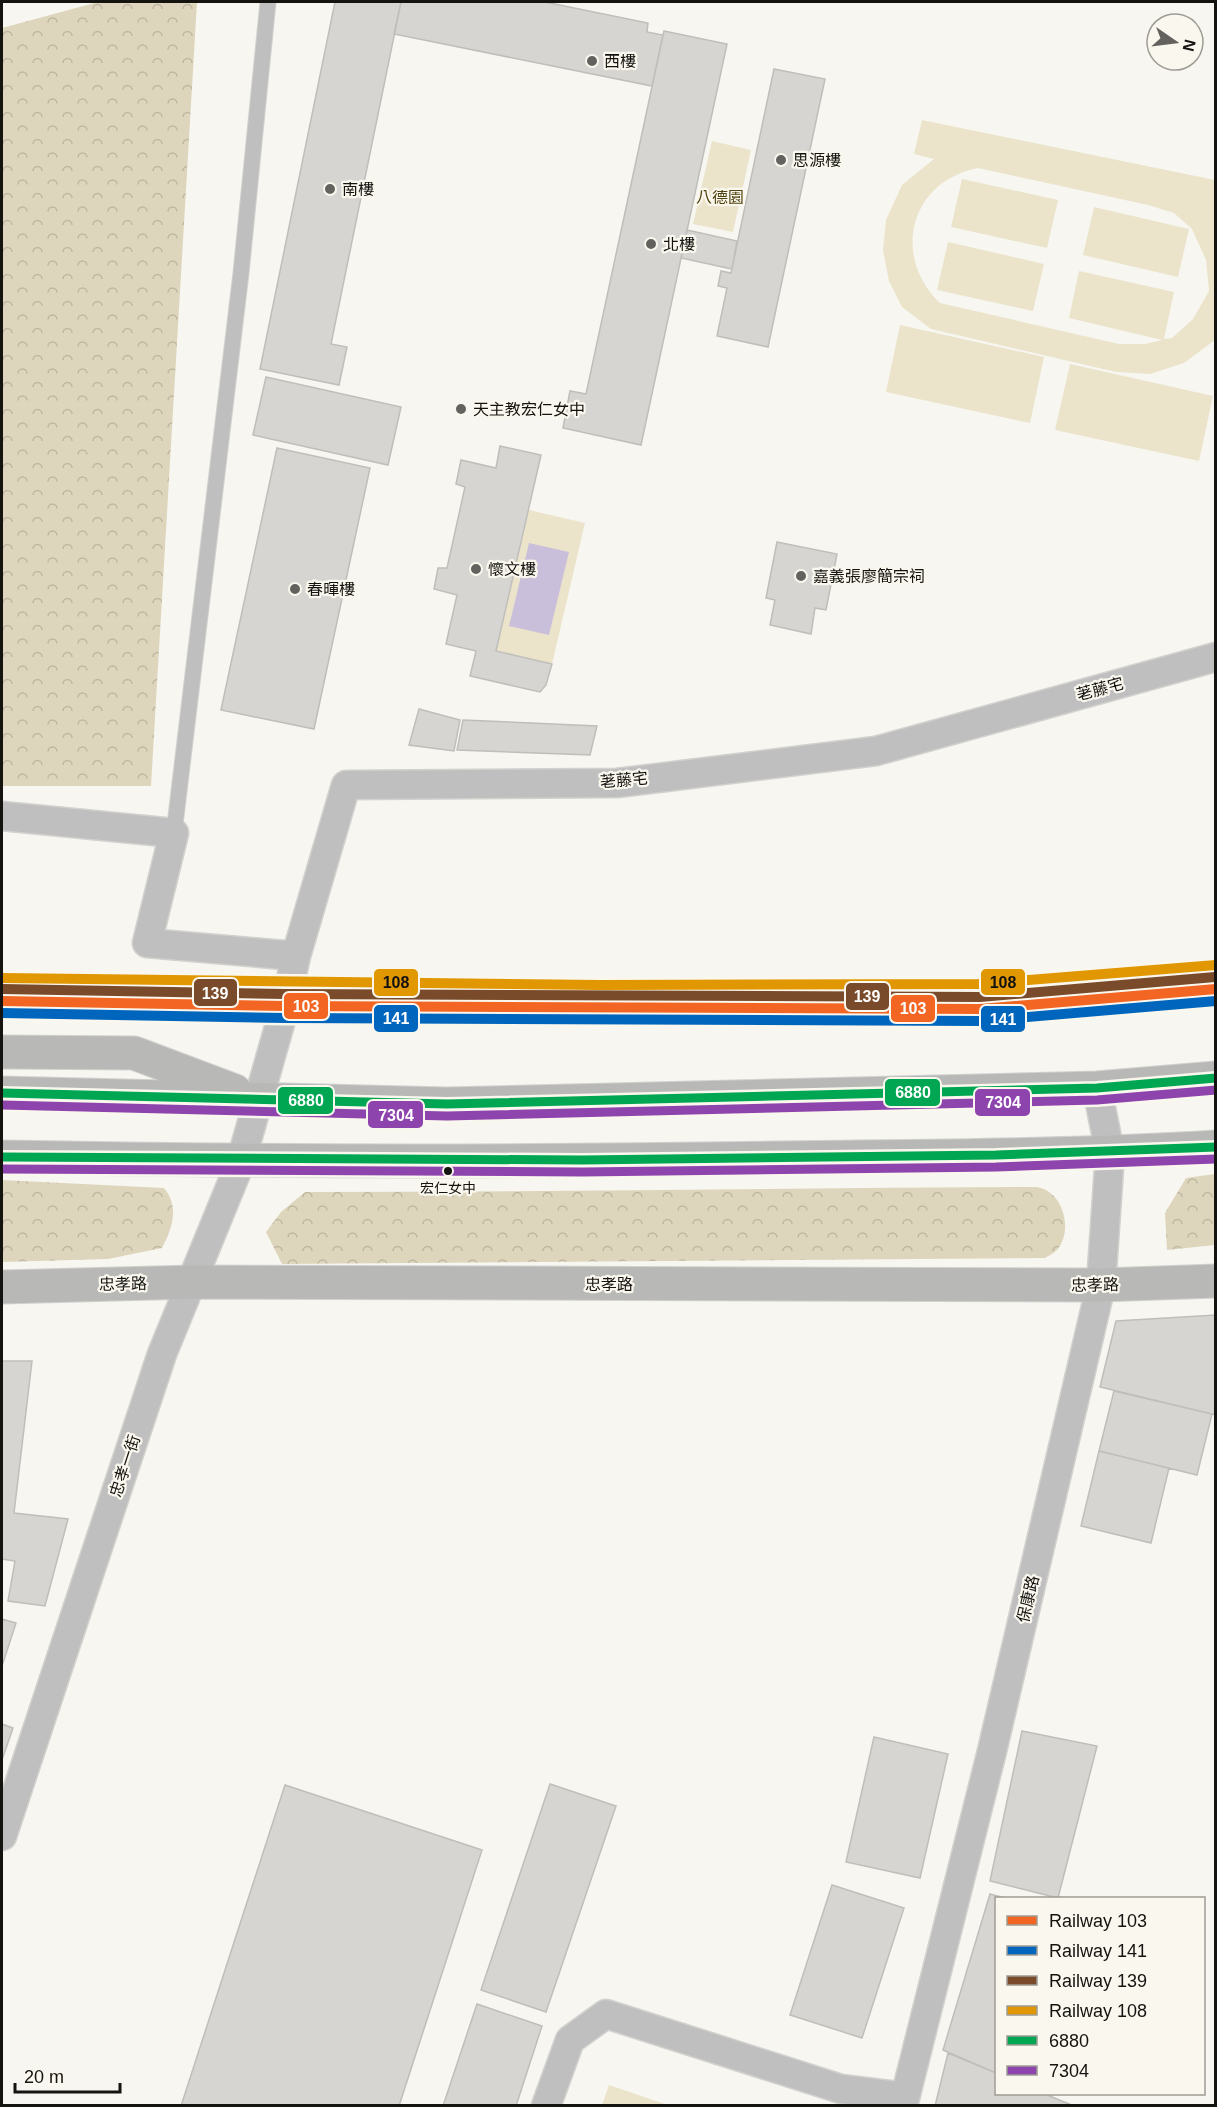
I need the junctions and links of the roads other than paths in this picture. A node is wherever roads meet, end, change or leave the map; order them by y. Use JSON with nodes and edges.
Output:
{"nodes":[{"id":1,"x":268,"y":2,"type":"edge"},
{"id":2,"x":1215,"y":657,"type":"edge"},
{"id":3,"x":2,"y":816,"type":"edge"},
{"id":4,"x":174,"y":833,"type":"junction"},
{"id":5,"x":296,"y":956,"type":"junction"},
{"id":6,"x":2,"y":1053,"type":"edge"},
{"id":7,"x":1215,"y":1078,"type":"edge"},
{"id":8,"x":1097,"y":1088,"type":"junction"},
{"id":9,"x":2,"y":1093,"type":"edge"},
{"id":10,"x":259,"y":1100,"type":"junction"},
{"id":11,"x":1215,"y":1147,"type":"edge"},
{"id":12,"x":1110,"y":1153,"type":"junction"},
{"id":13,"x":2,"y":1156,"type":"edge"},
{"id":14,"x":242,"y":1161,"type":"junction"},
{"id":15,"x":1215,"y":1281,"type":"edge"},
{"id":16,"x":193,"y":1282,"type":"junction"},
{"id":17,"x":1101,"y":1285,"type":"junction"},
{"id":18,"x":2,"y":1287,"type":"edge"},
{"id":19,"x":2,"y":1836,"type":"edge"},
{"id":20,"x":904,"y":2101,"type":"edge"},
{"id":21,"x":546,"y":2106,"type":"edge"}],
"edges":[{"from":1,"to":4,"type":"lane"},
{"from":2,"to":5,"type":"street","name":"荖藤宅"},
{"from":3,"to":4,"type":"street"},
{"from":4,"to":5,"type":"street"},
{"from":5,"to":10,"type":"street","name":"荖藤宅"},
{"from":6,"to":10,"type":"main road"},
{"from":7,"to":8,"type":"main road"},
{"from":8,"to":10,"type":"main road"},
{"from":8,"to":12,"type":"street","name":"保康路"},
{"from":9,"to":10,"type":"main road"},
{"from":10,"to":14,"type":"street","name":"忠孝一街"},
{"from":11,"to":12,"type":"main road"},
{"from":12,"to":14,"type":"main road"},
{"from":12,"to":17,"type":"street","name":"保康路"},
{"from":13,"to":14,"type":"main road"},
{"from":14,"to":16,"type":"street","name":"忠孝一街"},
{"from":15,"to":17,"type":"main road","name":"忠孝路"},
{"from":16,"to":17,"type":"main road","name":"忠孝路"},
{"from":16,"to":18,"type":"main road","name":"忠孝路"},
{"from":16,"to":19,"type":"street","name":"忠孝一街"},
{"from":17,"to":20,"type":"street","name":"保康路"},
{"from":20,"to":21,"type":"street"}]}
